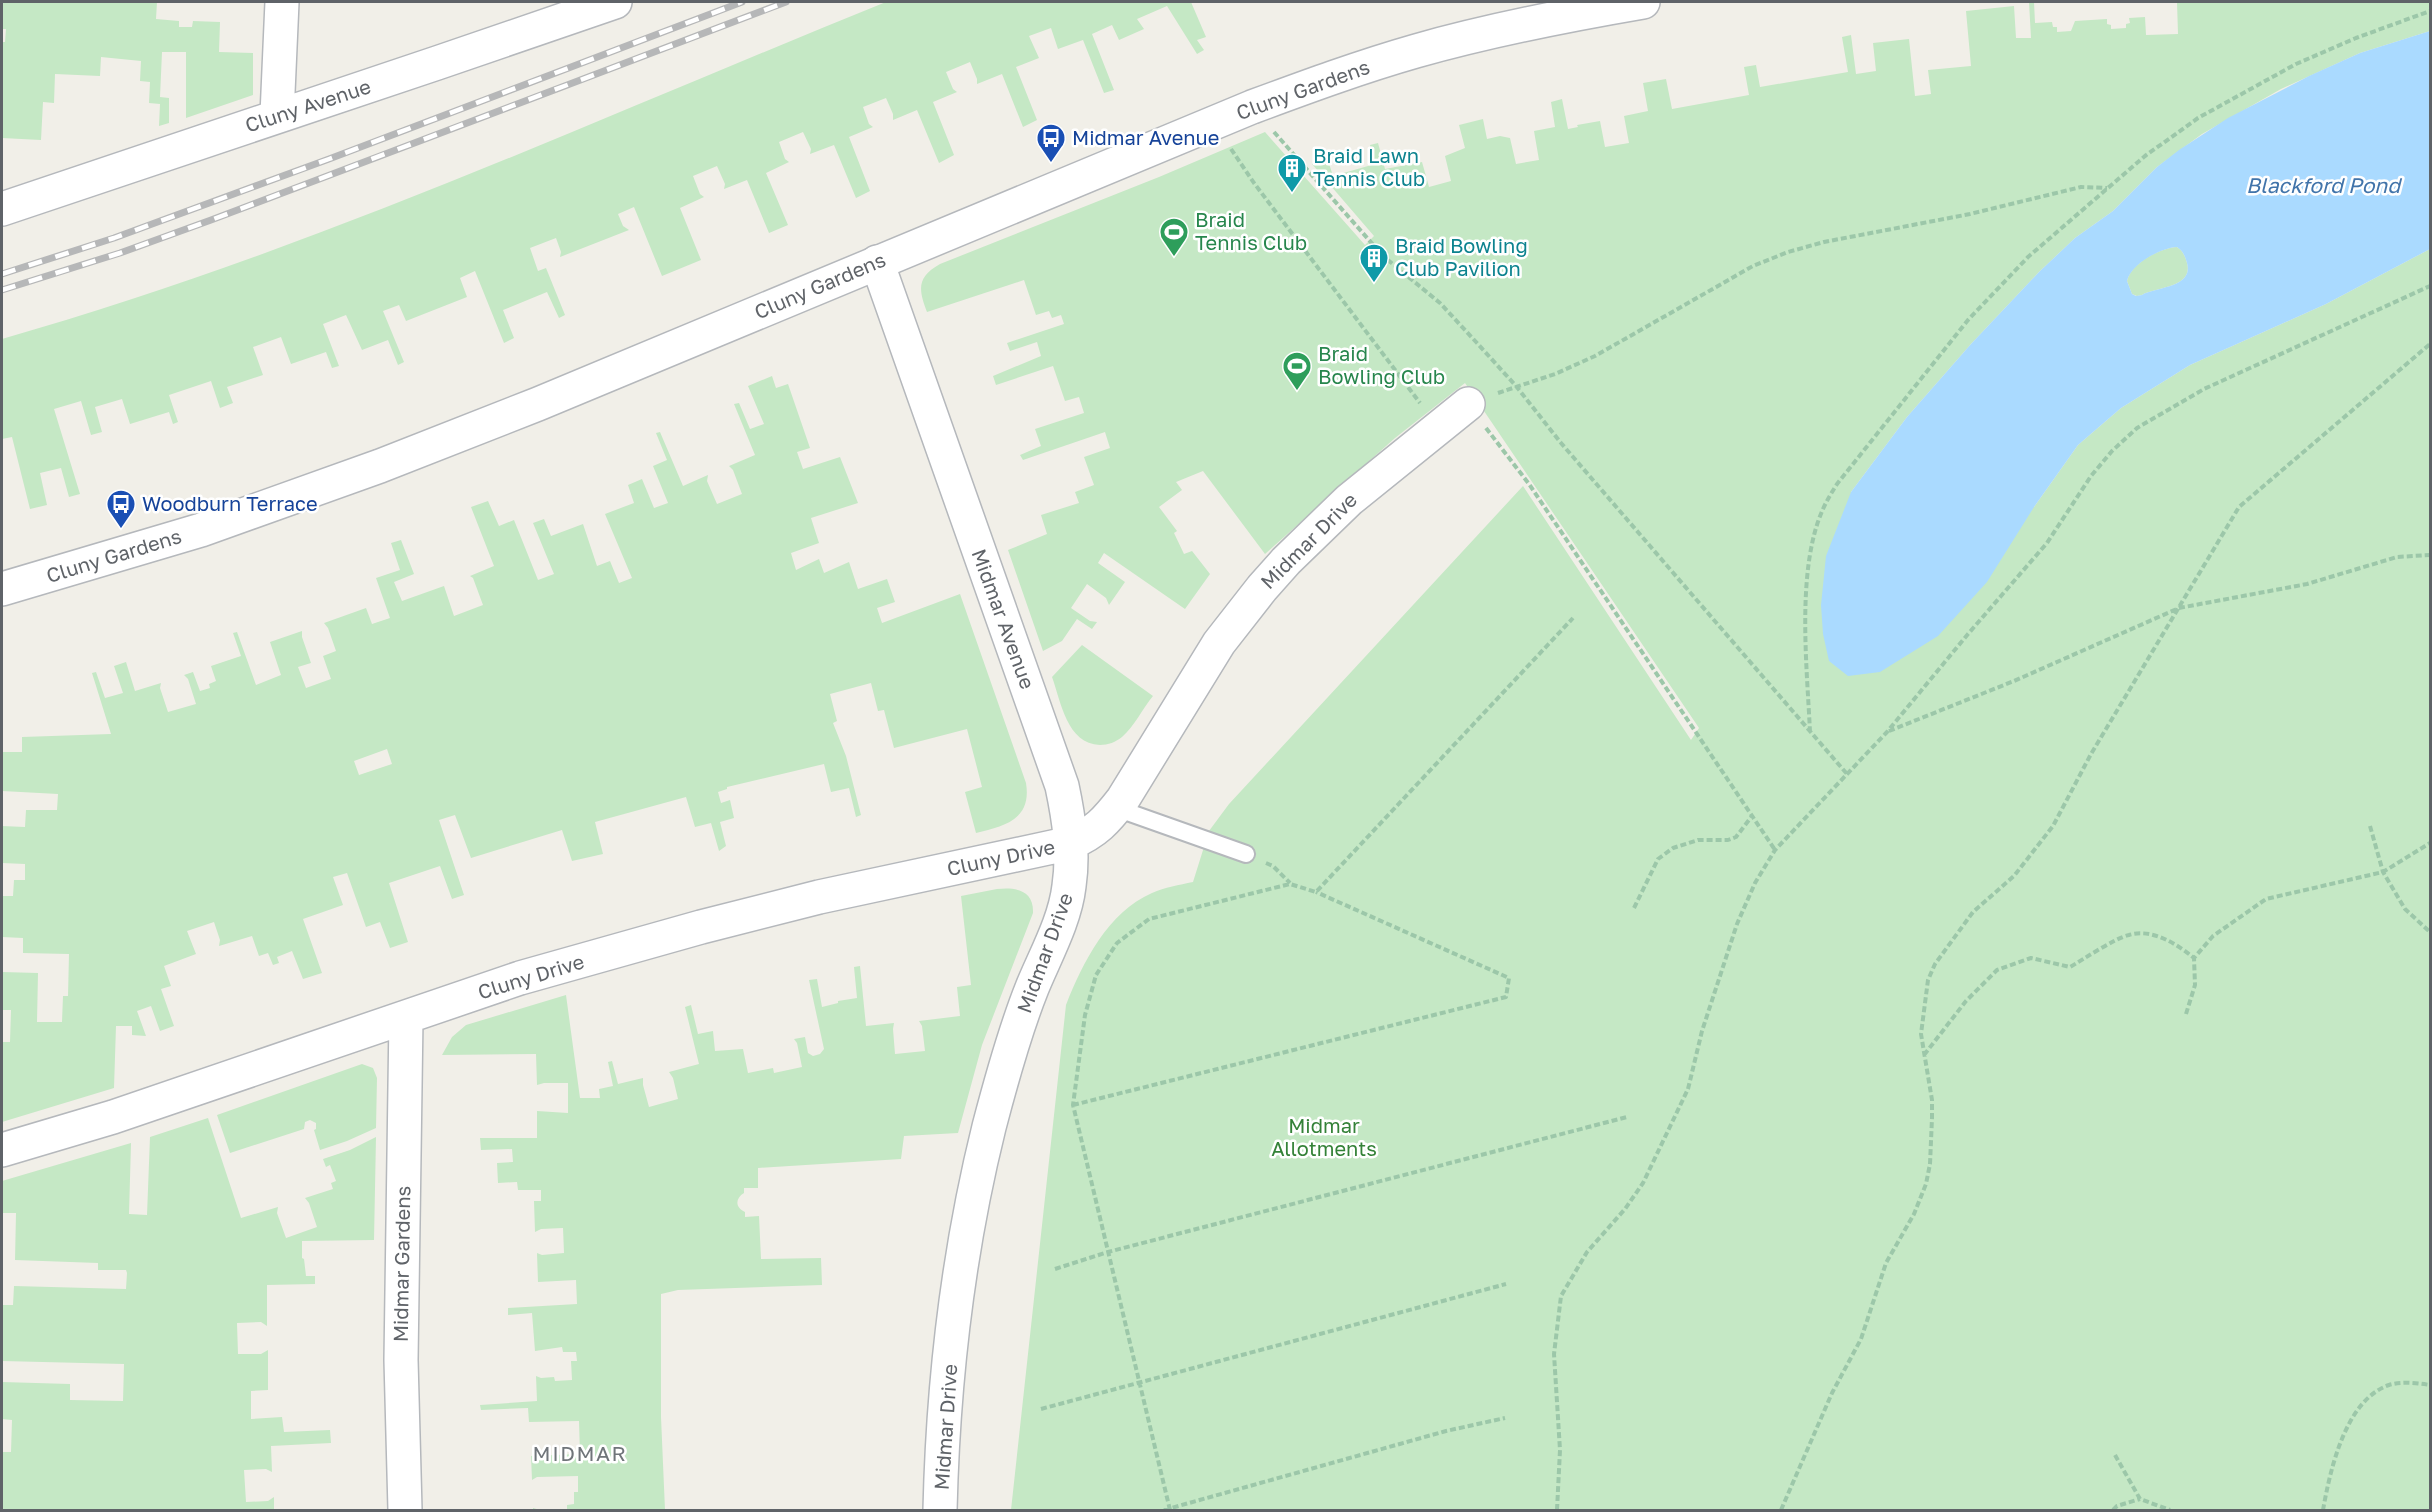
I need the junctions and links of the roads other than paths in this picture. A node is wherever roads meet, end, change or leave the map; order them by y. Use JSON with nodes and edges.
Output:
{"nodes":[{"id":1,"x":282,"y":2,"type":"edge"},
{"id":2,"x":615,"y":2,"type":"edge"},
{"id":3,"x":1643,"y":2,"type":"edge"},
{"id":4,"x":278,"y":116,"type":"junction"},
{"id":5,"x":2,"y":209,"type":"edge"},
{"id":6,"x":877,"y":262,"type":"junction"},
{"id":7,"x":1468,"y":404,"type":"road end"},
{"id":8,"x":2,"y":589,"type":"edge"},
{"id":9,"x":1116,"y":808,"type":"junction"},
{"id":10,"x":1071,"y":843,"type":"junction"},
{"id":11,"x":1246,"y":854,"type":"road end"},
{"id":12,"x":406,"y":1018,"type":"junction"},
{"id":13,"x":2,"y":1150,"type":"edge"},
{"id":14,"x":405,"y":1510,"type":"edge"},
{"id":15,"x":940,"y":1510,"type":"edge"}],
"edges":[{"from":1,"to":4,"type":"street"},
{"from":2,"to":4,"type":"street","name":"Cluny Avenue"},
{"from":3,"to":6,"type":"street","name":"Cluny Gardens"},
{"from":4,"to":5,"type":"street","name":"Cluny Avenue"},
{"from":6,"to":8,"type":"street","name":"Cluny Gardens"},
{"from":6,"to":10,"type":"street","name":"Midmar Avenue"},
{"from":7,"to":9,"type":"street","name":"Midmar Drive"},
{"from":9,"to":10,"type":"street","name":"Midmar Drive"},
{"from":9,"to":11,"type":"lane"},
{"from":10,"to":12,"type":"street","name":"Cluny Drive"},
{"from":10,"to":15,"type":"street","name":"Midmar Drive"},
{"from":12,"to":13,"type":"street","name":"Cluny Drive"},
{"from":12,"to":14,"type":"street","name":"Midmar Gardens"}]}
